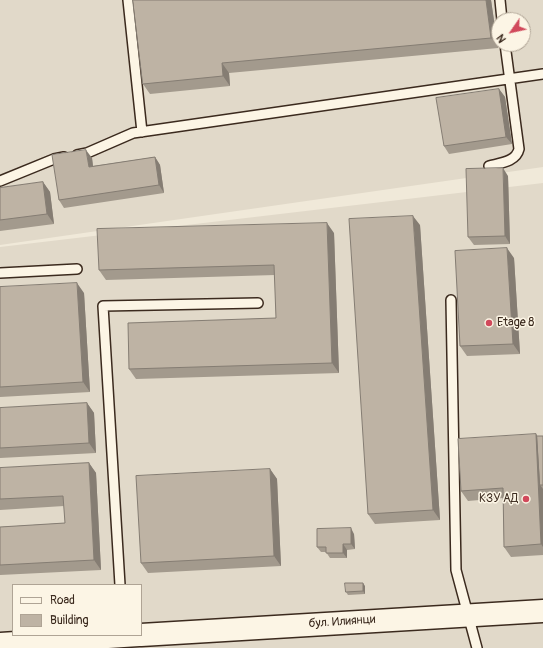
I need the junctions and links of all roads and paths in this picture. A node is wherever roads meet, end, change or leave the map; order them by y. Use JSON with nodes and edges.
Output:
{"nodes":[{"id":1,"x":128,"y":0,"type":"edge"},
{"id":2,"x":500,"y":0,"type":"edge"},
{"id":3,"x":501,"y":12,"type":"edge"},
{"id":4,"x":506,"y":52,"type":"edge"},
{"id":5,"x":543,"y":74,"type":"edge"},
{"id":6,"x":510,"y":78,"type":"junction"},
{"id":7,"x":142,"y":132,"type":"junction"},
{"id":8,"x":489,"y":166,"type":"dead end"},
{"id":9,"x":0,"y":181,"type":"edge"},
{"id":10,"x":77,"y":269,"type":"dead end"},
{"id":11,"x":0,"y":273,"type":"edge"},
{"id":12,"x":451,"y":300,"type":"dead end"},
{"id":13,"x":258,"y":303,"type":"dead end"},
{"id":14,"x":120,"y":584,"type":"edge"},
{"id":15,"x":543,"y":611,"type":"edge"},
{"id":16,"x":467,"y":615,"type":"junction"},
{"id":17,"x":142,"y":634,"type":"edge"},
{"id":18,"x":116,"y":636,"type":"edge"},
{"id":19,"x":0,"y":644,"type":"edge"},
{"id":20,"x":477,"y":648,"type":"edge"}],
"edges":[{"from":1,"to":7,"type":"lane"},
{"from":2,"to":3,"type":"lane"},
{"from":4,"to":6,"type":"lane"},
{"from":5,"to":6,"type":"lane"},
{"from":6,"to":7,"type":"lane"},
{"from":6,"to":8,"type":"lane"},
{"from":7,"to":9,"type":"lane"},
{"from":10,"to":11,"type":"lane"},
{"from":12,"to":16,"type":"lane"},
{"from":13,"to":14,"type":"lane"},
{"from":15,"to":16,"type":"street","name":"бул. Илиянци"},
{"from":16,"to":17,"type":"street","name":"бул. Илиянци"},
{"from":16,"to":20,"type":"lane"},
{"from":18,"to":19,"type":"street","name":"бул. Илиянци"}]}
